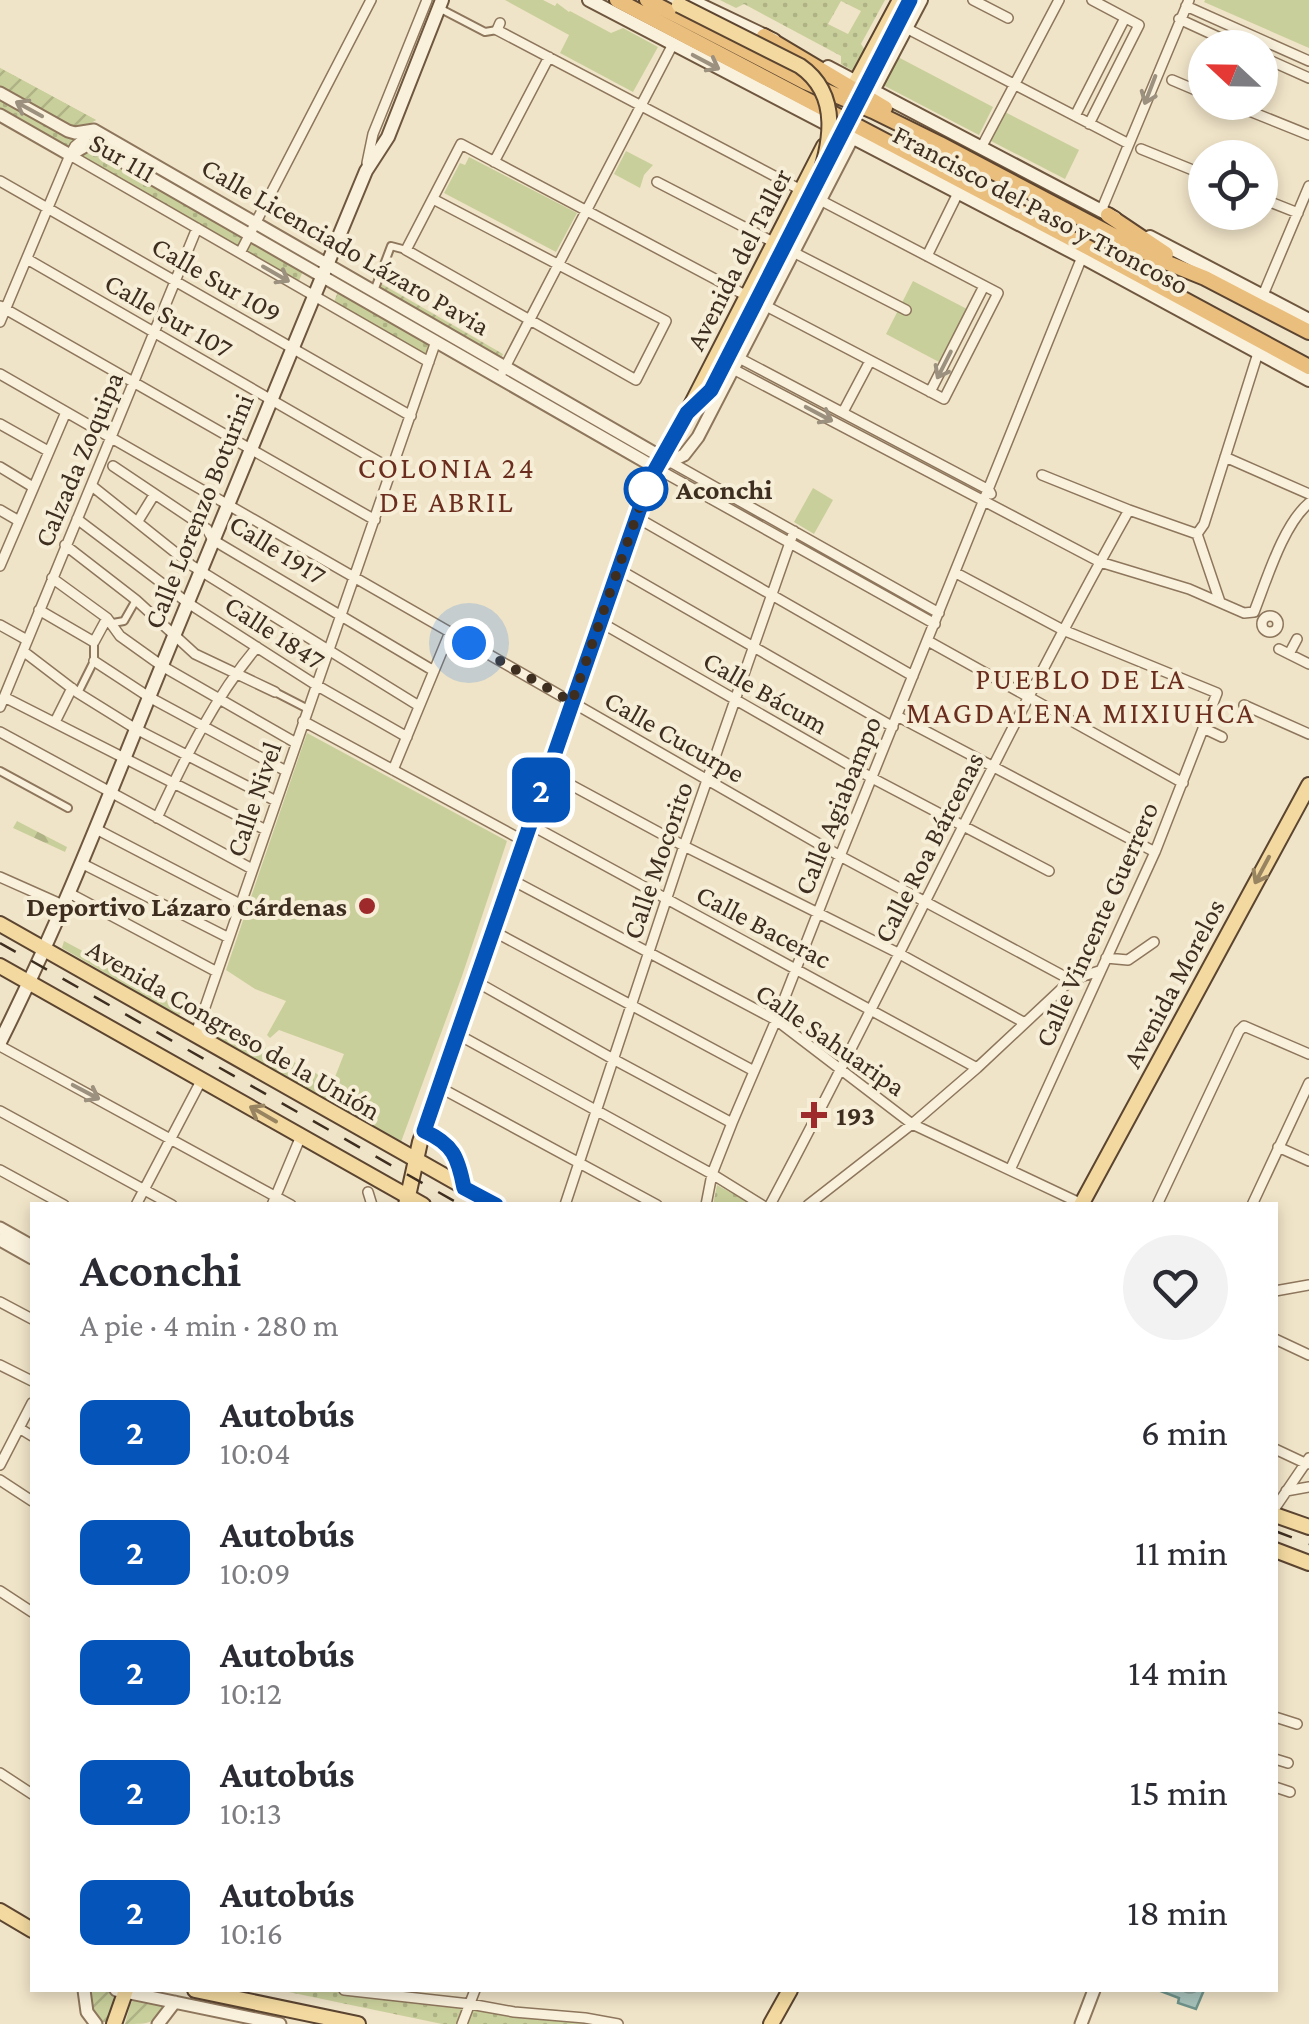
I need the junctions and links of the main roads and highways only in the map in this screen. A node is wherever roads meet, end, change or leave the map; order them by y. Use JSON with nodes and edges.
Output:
{"nodes":[{"id":1,"x":589,"y":0,"type":"edge"},
{"id":2,"x":617,"y":0,"type":"edge"},
{"id":3,"x":647,"y":0,"type":"edge"},
{"id":4,"x":706,"y":0,"type":"edge"},
{"id":5,"x":900,"y":0,"type":"edge"},
{"id":6,"x":910,"y":0,"type":"edge"},
{"id":7,"x":921,"y":0,"type":"edge"},
{"id":8,"x":435,"y":2,"type":"edge"},
{"id":9,"x":680,"y":2,"type":"edge"},
{"id":10,"x":726,"y":17,"type":"junction"},
{"id":11,"x":764,"y":36,"type":"junction"},
{"id":12,"x":873,"y":50,"type":"junction"},
{"id":13,"x":891,"y":58,"type":"junction"},
{"id":14,"x":856,"y":82,"type":"junction"},
{"id":15,"x":873,"y":91,"type":"junction"},
{"id":16,"x":834,"y":128,"type":"junction"},
{"id":17,"x":940,"y":144,"type":"junction"},
{"id":18,"x":366,"y":171,"type":"junction"},
{"id":19,"x":812,"y":192,"type":"junction"},
{"id":20,"x":1105,"y":213,"type":"junction"},
{"id":21,"x":1005,"y":218,"type":"joint"},
{"id":22,"x":1085,"y":252,"type":"junction"},
{"id":23,"x":1205,"y":278,"type":"junction"},
{"id":24,"x":1265,"y":302,"type":"junction"},
{"id":25,"x":1309,"y":320,"type":"edge"},
{"id":26,"x":1309,"y":332,"type":"edge"},
{"id":27,"x":1309,"y":368,"type":"edge"},
{"id":28,"x":1309,"y":380,"type":"edge"},
{"id":29,"x":687,"y":413,"type":"junction"},
{"id":30,"x":1309,"y":784,"type":"edge"},
{"id":31,"x":0,"y":924,"type":"edge"},
{"id":32,"x":44,"y":950,"type":"junction"},
{"id":33,"x":0,"y":966,"type":"edge"},
{"id":34,"x":29,"y":984,"type":"junction"},
{"id":35,"x":0,"y":1044,"type":"edge"},
{"id":36,"x":424,"y":1131,"type":"junction"},
{"id":37,"x":415,"y":1161,"type":"junction"},
{"id":38,"x":464,"y":1188,"type":"junction"},
{"id":39,"x":407,"y":1201,"type":"edge"},
{"id":40,"x":490,"y":1202,"type":"edge"},
{"id":41,"x":1083,"y":1202,"type":"edge"},
{"id":42,"x":1278,"y":1512,"type":"edge"},
{"id":43,"x":1309,"y":1528,"type":"edge"},
{"id":44,"x":1278,"y":1551,"type":"edge"},
{"id":45,"x":1309,"y":1563,"type":"edge"},
{"id":46,"x":0,"y":1911,"type":"edge"},
{"id":47,"x":30,"y":1929,"type":"edge"},
{"id":48,"x":122,"y":1992,"type":"edge"},
{"id":49,"x":205,"y":1992,"type":"edge"},
{"id":50,"x":789,"y":1992,"type":"edge"},
{"id":51,"x":114,"y":2024,"type":"edge"},
{"id":52,"x":358,"y":2024,"type":"edge"},
{"id":53,"x":771,"y":2024,"type":"edge"}],
"edges":[{"from":1,"to":16,"type":"main road","name":"Francisco del Paso y Troncoso","one_way":true},
{"from":2,"to":22,"type":"highway","name":"Francisco del Paso y Troncoso"},
{"from":3,"to":17,"type":"highway","name":"Francisco del Paso y Troncoso"},
{"from":4,"to":10,"type":"main road"},
{"from":5,"to":12,"type":"main road"},
{"from":6,"to":19,"type":"main road","name":"Avenida del Taller","bridge":true},
{"from":7,"to":13,"type":"main road"},
{"from":8,"to":18,"type":"main road"},
{"from":8,"to":18,"type":"main road","name":"Calle Lorenzo Boturini"},
{"from":9,"to":10,"type":"main road","name":"Francisco del Paso y Troncoso"},
{"from":9,"to":19,"type":"main road","bridge":true},
{"from":10,"to":11,"type":"main road","name":"Francisco del Paso y Troncoso"},
{"from":11,"to":14,"type":"main road","name":"Francisco del Paso y Troncoso"},
{"from":11,"to":17,"type":"highway"},
{"from":12,"to":13,"type":"main road"},
{"from":12,"to":14,"type":"main road"},
{"from":13,"to":15,"type":"main road"},
{"from":14,"to":15,"type":"main road","name":"Francisco del Paso y Troncoso"},
{"from":15,"to":20,"type":"main road","name":"Francisco del Paso y Troncoso"},
{"from":16,"to":19,"type":"main road","name":"Avenida del Taller"},
{"from":16,"to":21,"type":"main road","name":"Francisco del Paso y Troncoso"},
{"from":17,"to":23,"type":"highway","name":"Francisco del Paso y Troncoso"},
{"from":18,"to":32,"type":"main road","name":"Calle Lorenzo Boturini"},
{"from":19,"to":29,"type":"main road","name":"Avenida del Taller"},
{"from":19,"to":29,"type":"main road","name":"Avenida del Taller"},
{"from":20,"to":23,"type":"highway"},
{"from":20,"to":24,"type":"main road","name":"Francisco del Paso y Troncoso"},
{"from":21,"to":22,"type":"highway"},
{"from":22,"to":27,"type":"highway","name":"Francisco del Paso y Troncoso"},
{"from":22,"to":28,"type":"main road","name":"Francisco del Paso y Troncoso"},
{"from":23,"to":24,"type":"highway","name":"Francisco del Paso y Troncoso"},
{"from":24,"to":25,"type":"main road","name":"Francisco del Paso y Troncoso"},
{"from":24,"to":26,"type":"highway","name":"Francisco del Paso y Troncoso"},
{"from":29,"to":36,"type":"main road","name":"Avenida del Taller"},
{"from":30,"to":41,"type":"main road","name":"Avenida Morelos","one_way":true},
{"from":31,"to":32,"type":"main road","name":"Avenida Congreso de la Unión"},
{"from":32,"to":34,"type":"main road","name":"Calle Lorenzo Boturini"},
{"from":32,"to":37,"type":"main road","name":"Avenida Congreso de la Unión"},
{"from":33,"to":34,"type":"main road"},
{"from":34,"to":35,"type":"main road","name":"Calle Lorenzo Boturini"},
{"from":39,"to":34,"type":"main road","one_way":true},
{"from":36,"to":37,"type":"main road","name":"Avenida del Taller"},
{"from":36,"to":38,"type":"main road"},
{"from":37,"to":38,"type":"main road","name":"Avenida Congreso de la Unión"},
{"from":37,"to":39,"type":"main road","name":"Avenida del Taller"},
{"from":38,"to":40,"type":"main road","name":"Avenida Congreso de la Unión"},
{"from":42,"to":43,"type":"main road"},
{"from":44,"to":45,"type":"main road"},
{"from":46,"to":47,"type":"main road"},
{"from":48,"to":51,"type":"main road"},
{"from":49,"to":52,"type":"main road"},
{"from":50,"to":53,"type":"main road"}]}
